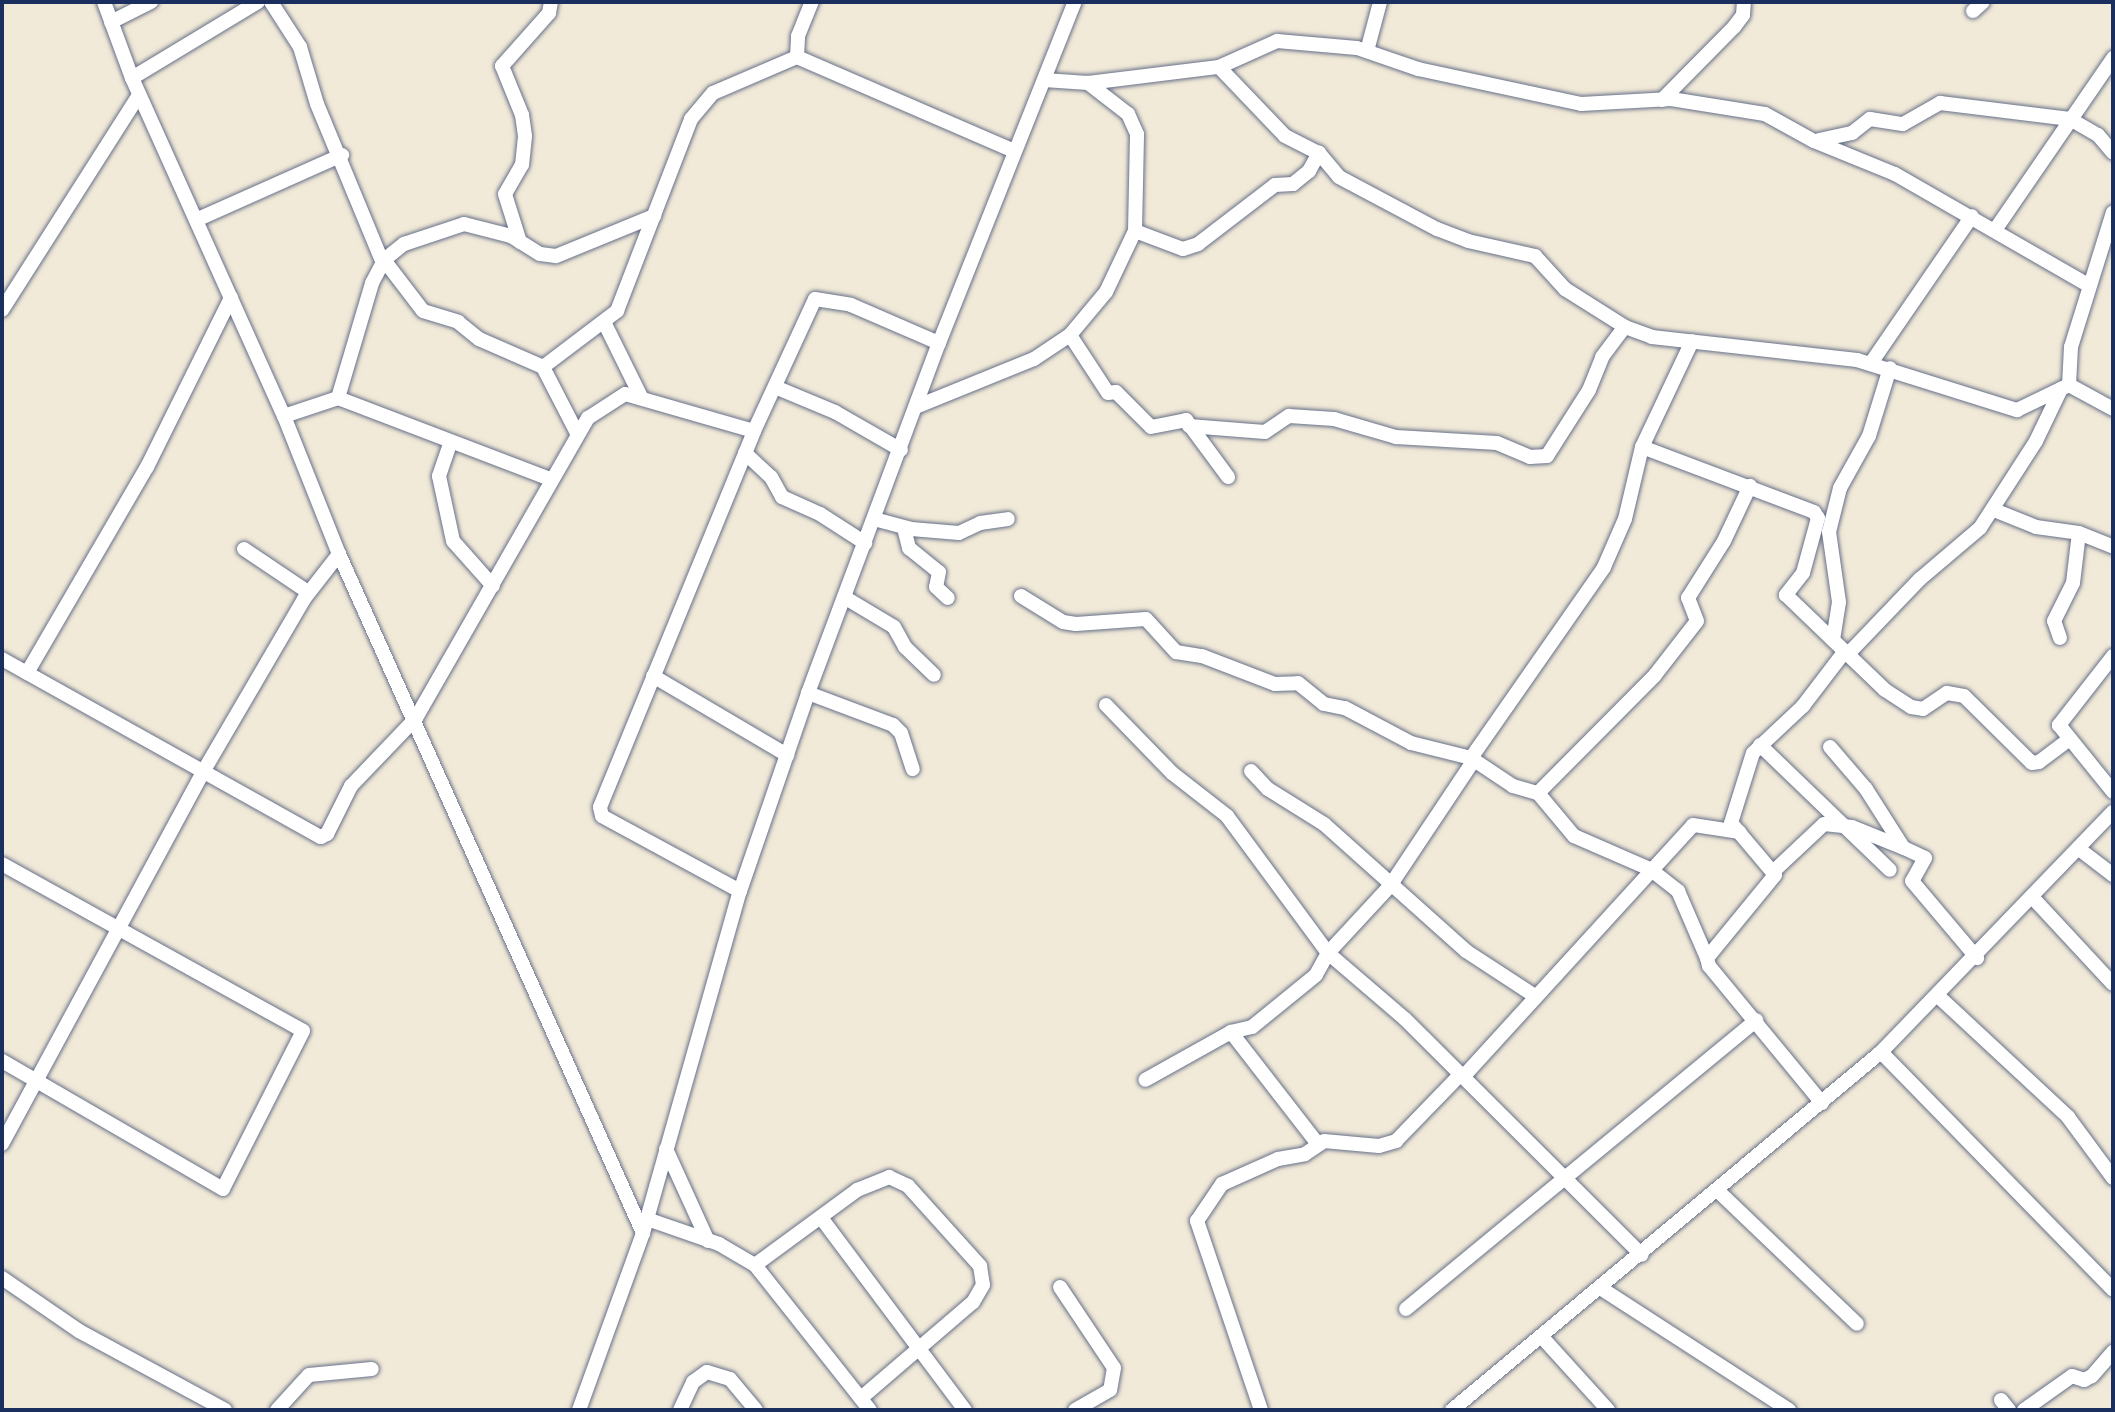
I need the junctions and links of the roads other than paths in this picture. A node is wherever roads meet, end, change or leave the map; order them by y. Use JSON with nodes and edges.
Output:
{"nodes":[{"id":1,"x":104,"y":2,"type":"edge"},
{"id":2,"x":151,"y":2,"type":"edge"},
{"id":3,"x":258,"y":2,"type":"edge"},
{"id":4,"x":271,"y":2,"type":"edge"},
{"id":5,"x":551,"y":2,"type":"edge"},
{"id":6,"x":812,"y":2,"type":"edge"},
{"id":7,"x":1075,"y":2,"type":"edge"},
{"id":8,"x":1380,"y":2,"type":"edge"},
{"id":9,"x":1744,"y":2,"type":"edge"},
{"id":10,"x":111,"y":22,"type":"junction"},
{"id":11,"x":1367,"y":51,"type":"junction"},
{"id":12,"x":797,"y":57,"type":"junction"},
{"id":13,"x":2113,"y":58,"type":"edge"},
{"id":14,"x":1219,"y":67,"type":"junction"},
{"id":15,"x":132,"y":78,"type":"junction"},
{"id":16,"x":1044,"y":80,"type":"junction"},
{"id":17,"x":1088,"y":83,"type":"junction"},
{"id":18,"x":139,"y":95,"type":"junction"},
{"id":19,"x":1662,"y":100,"type":"junction"},
{"id":20,"x":2070,"y":119,"type":"junction"},
{"id":21,"x":1814,"y":141,"type":"junction"},
{"id":22,"x":1014,"y":151,"type":"junction"},
{"id":23,"x":1319,"y":153,"type":"junction"},
{"id":24,"x":2113,"y":153,"type":"edge"},
{"id":25,"x":342,"y":155,"type":"junction"},
{"id":26,"x":2113,"y":212,"type":"edge"},
{"id":27,"x":654,"y":216,"type":"junction"},
{"id":28,"x":1972,"y":216,"type":"junction"},
{"id":29,"x":196,"y":220,"type":"junction"},
{"id":30,"x":1995,"y":230,"type":"junction"},
{"id":31,"x":1135,"y":231,"type":"junction"},
{"id":32,"x":520,"y":242,"type":"junction"},
{"id":33,"x":383,"y":262,"type":"junction"},
{"id":34,"x":2088,"y":285,"type":"junction"},
{"id":35,"x":231,"y":298,"type":"junction"},
{"id":36,"x":2,"y":310,"type":"edge"},
{"id":37,"x":604,"y":322,"type":"junction"},
{"id":38,"x":1625,"y":327,"type":"junction"},
{"id":39,"x":1070,"y":335,"type":"junction"},
{"id":40,"x":1692,"y":341,"type":"junction"},
{"id":41,"x":939,"y":343,"type":"junction"},
{"id":42,"x":1871,"y":363,"type":"junction"},
{"id":43,"x":543,"y":367,"type":"junction"},
{"id":44,"x":1890,"y":368,"type":"junction"},
{"id":45,"x":775,"y":387,"type":"junction"},
{"id":46,"x":2065,"y":387,"type":"junction"},
{"id":47,"x":641,"y":397,"type":"junction"},
{"id":48,"x":338,"y":398,"type":"junction"},
{"id":49,"x":918,"y":406,"type":"junction"},
{"id":50,"x":2113,"y":409,"type":"edge"},
{"id":51,"x":284,"y":416,"type":"junction"},
{"id":52,"x":1189,"y":426,"type":"junction"},
{"id":53,"x":754,"y":431,"type":"junction"},
{"id":54,"x":577,"y":433,"type":"junction"},
{"id":55,"x":450,"y":443,"type":"junction"},
{"id":56,"x":1642,"y":447,"type":"junction"},
{"id":57,"x":901,"y":450,"type":"junction"},
{"id":58,"x":745,"y":453,"type":"junction"},
{"id":59,"x":1228,"y":477,"type":"dead end"},
{"id":60,"x":550,"y":479,"type":"junction"},
{"id":61,"x":1750,"y":486,"type":"junction"},
{"id":62,"x":1994,"y":510,"type":"junction"},
{"id":63,"x":874,"y":519,"type":"junction"},
{"id":64,"x":1007,"y":519,"type":"dead end"},
{"id":65,"x":904,"y":527,"type":"junction"},
{"id":66,"x":2078,"y":533,"type":"junction"},
{"id":67,"x":865,"y":543,"type":"junction"},
{"id":68,"x":2113,"y":547,"type":"edge"},
{"id":69,"x":244,"y":549,"type":"dead end"},
{"id":70,"x":339,"y":554,"type":"junction"},
{"id":71,"x":493,"y":586,"type":"junction"},
{"id":72,"x":308,"y":592,"type":"junction"},
{"id":73,"x":1021,"y":596,"type":"dead end"},
{"id":74,"x":844,"y":597,"type":"junction"},
{"id":75,"x":948,"y":598,"type":"dead end"},
{"id":76,"x":2060,"y":638,"type":"dead end"},
{"id":77,"x":1833,"y":640,"type":"junction"},
{"id":78,"x":1846,"y":653,"type":"junction"},
{"id":79,"x":2113,"y":656,"type":"edge"},
{"id":80,"x":2,"y":659,"type":"edge"},
{"id":81,"x":27,"y":673,"type":"junction"},
{"id":82,"x":934,"y":675,"type":"dead end"},
{"id":83,"x":653,"y":676,"type":"junction"},
{"id":84,"x":808,"y":693,"type":"junction"},
{"id":85,"x":1106,"y":705,"type":"dead end"},
{"id":86,"x":416,"y":718,"type":"junction"},
{"id":87,"x":2068,"y":740,"type":"junction"},
{"id":88,"x":1760,"y":745,"type":"junction"},
{"id":89,"x":1830,"y":747,"type":"dead end"},
{"id":90,"x":787,"y":755,"type":"junction"},
{"id":91,"x":1473,"y":759,"type":"junction"},
{"id":92,"x":913,"y":769,"type":"dead end"},
{"id":93,"x":1251,"y":771,"type":"dead end"},
{"id":94,"x":203,"y":772,"type":"junction"},
{"id":95,"x":2113,"y":792,"type":"edge"},
{"id":96,"x":1538,"y":793,"type":"junction"},
{"id":97,"x":2113,"y":812,"type":"edge"},
{"id":98,"x":1844,"y":826,"type":"junction"},
{"id":99,"x":1739,"y":832,"type":"junction"},
{"id":100,"x":1904,"y":848,"type":"junction"},
{"id":101,"x":2079,"y":849,"type":"junction"},
{"id":102,"x":2,"y":864,"type":"edge"},
{"id":103,"x":1650,"y":869,"type":"junction"},
{"id":104,"x":1775,"y":870,"type":"junction"},
{"id":105,"x":1890,"y":870,"type":"dead end"},
{"id":106,"x":2113,"y":875,"type":"edge"},
{"id":107,"x":1390,"y":886,"type":"junction"},
{"id":108,"x":740,"y":891,"type":"junction"},
{"id":109,"x":2033,"y":898,"type":"junction"},
{"id":110,"x":119,"y":925,"type":"junction"},
{"id":111,"x":1328,"y":953,"type":"junction"},
{"id":112,"x":1707,"y":958,"type":"junction"},
{"id":113,"x":1977,"y":958,"type":"junction"},
{"id":114,"x":2113,"y":984,"type":"edge"},
{"id":115,"x":1535,"y":996,"type":"junction"},
{"id":116,"x":1938,"y":996,"type":"junction"},
{"id":117,"x":1756,"y":1020,"type":"junction"},
{"id":118,"x":1231,"y":1032,"type":"junction"},
{"id":119,"x":1881,"y":1052,"type":"junction"},
{"id":120,"x":2,"y":1061,"type":"edge"},
{"id":121,"x":1462,"y":1076,"type":"junction"},
{"id":122,"x":35,"y":1080,"type":"junction"},
{"id":123,"x":1145,"y":1080,"type":"dead end"},
{"id":124,"x":1822,"y":1102,"type":"junction"},
{"id":125,"x":2,"y":1144,"type":"edge"},
{"id":126,"x":1318,"y":1144,"type":"junction"},
{"id":127,"x":666,"y":1149,"type":"junction"},
{"id":128,"x":1566,"y":1177,"type":"junction"},
{"id":129,"x":2113,"y":1178,"type":"edge"},
{"id":130,"x":1718,"y":1191,"type":"junction"},
{"id":131,"x":647,"y":1219,"type":"junction"},
{"id":132,"x":822,"y":1219,"type":"junction"},
{"id":133,"x":643,"y":1233,"type":"junction"},
{"id":134,"x":708,"y":1241,"type":"junction"},
{"id":135,"x":1642,"y":1255,"type":"junction"},
{"id":136,"x":755,"y":1265,"type":"junction"},
{"id":137,"x":2,"y":1278,"type":"edge"},
{"id":138,"x":1060,"y":1287,"type":"dead end"},
{"id":139,"x":1602,"y":1289,"type":"junction"},
{"id":140,"x":2113,"y":1290,"type":"edge"},
{"id":141,"x":1406,"y":1309,"type":"dead end"},
{"id":142,"x":1857,"y":1324,"type":"dead end"},
{"id":143,"x":1541,"y":1336,"type":"junction"},
{"id":144,"x":920,"y":1350,"type":"junction"},
{"id":145,"x":2113,"y":1352,"type":"edge"},
{"id":146,"x":372,"y":1368,"type":"dead end"},
{"id":147,"x":861,"y":1398,"type":"junction"},
{"id":148,"x":1766,"y":1405,"type":"edge"},
{"id":149,"x":225,"y":1410,"type":"edge"},
{"id":150,"x":277,"y":1410,"type":"edge"},
{"id":151,"x":579,"y":1410,"type":"edge"},
{"id":152,"x":680,"y":1410,"type":"edge"},
{"id":153,"x":756,"y":1410,"type":"edge"},
{"id":154,"x":870,"y":1410,"type":"edge"},
{"id":155,"x":965,"y":1410,"type":"edge"},
{"id":156,"x":1075,"y":1410,"type":"edge"},
{"id":157,"x":1261,"y":1410,"type":"edge"},
{"id":158,"x":1452,"y":1410,"type":"edge"},
{"id":159,"x":1608,"y":1410,"type":"edge"},
{"id":160,"x":1789,"y":1410,"type":"edge"},
{"id":161,"x":2024,"y":1410,"type":"edge"}],
"edges":[{"from":1,"to":10,"type":"street"},
{"from":2,"to":10,"type":"street"},
{"from":3,"to":15,"type":"street"},
{"from":4,"to":25,"type":"street"},
{"from":5,"to":32,"type":"street"},
{"from":6,"to":12,"type":"street"},
{"from":7,"to":16,"type":"street"},
{"from":8,"to":11,"type":"street"},
{"from":9,"to":19,"type":"street"},
{"from":10,"to":15,"type":"street"},
{"from":11,"to":14,"type":"street"},
{"from":11,"to":19,"type":"street"},
{"from":12,"to":22,"type":"street"},
{"from":12,"to":27,"type":"street"},
{"from":13,"to":20,"type":"street"},
{"from":14,"to":17,"type":"street"},
{"from":14,"to":23,"type":"street"},
{"from":15,"to":18,"type":"street"},
{"from":16,"to":17,"type":"street"},
{"from":16,"to":22,"type":"street"},
{"from":17,"to":31,"type":"street"},
{"from":18,"to":29,"type":"street"},
{"from":18,"to":36,"type":"street"},
{"from":19,"to":21,"type":"street"},
{"from":20,"to":21,"type":"street"},
{"from":20,"to":24,"type":"street"},
{"from":20,"to":30,"type":"street"},
{"from":21,"to":28,"type":"street"},
{"from":22,"to":41,"type":"street"},
{"from":23,"to":31,"type":"street"},
{"from":23,"to":38,"type":"street"},
{"from":25,"to":29,"type":"street"},
{"from":25,"to":33,"type":"street"},
{"from":26,"to":34,"type":"street"},
{"from":27,"to":32,"type":"street"},
{"from":27,"to":37,"type":"street"},
{"from":28,"to":30,"type":"street"},
{"from":28,"to":42,"type":"street"},
{"from":29,"to":35,"type":"street"},
{"from":30,"to":34,"type":"street"},
{"from":31,"to":39,"type":"street"},
{"from":32,"to":33,"type":"street"},
{"from":33,"to":43,"type":"street"},
{"from":33,"to":48,"type":"street"},
{"from":34,"to":46,"type":"street"},
{"from":35,"to":51,"type":"street"},
{"from":35,"to":81,"type":"street"},
{"from":37,"to":43,"type":"street"},
{"from":37,"to":47,"type":"street"},
{"from":38,"to":40,"type":"street"},
{"from":38,"to":52,"type":"street"},
{"from":39,"to":49,"type":"street"},
{"from":39,"to":52,"type":"street"},
{"from":40,"to":42,"type":"street"},
{"from":40,"to":56,"type":"street"},
{"from":41,"to":45,"type":"street"},
{"from":41,"to":49,"type":"street"},
{"from":42,"to":44,"type":"street"},
{"from":43,"to":54,"type":"street"},
{"from":44,"to":46,"type":"street"},
{"from":44,"to":77,"type":"street"},
{"from":45,"to":53,"type":"street"},
{"from":45,"to":57,"type":"street"},
{"from":46,"to":50,"type":"street"},
{"from":46,"to":62,"type":"street"},
{"from":47,"to":53,"type":"street"},
{"from":47,"to":54,"type":"street"},
{"from":48,"to":51,"type":"street"},
{"from":48,"to":55,"type":"street"},
{"from":49,"to":57,"type":"street"},
{"from":51,"to":70,"type":"street"},
{"from":52,"to":59,"type":"street"},
{"from":53,"to":58,"type":"street"},
{"from":54,"to":60,"type":"street"},
{"from":55,"to":60,"type":"street"},
{"from":55,"to":71,"type":"street"},
{"from":56,"to":61,"type":"street"},
{"from":56,"to":91,"type":"street"},
{"from":57,"to":63,"type":"street"},
{"from":58,"to":67,"type":"street"},
{"from":58,"to":83,"type":"street"},
{"from":60,"to":71,"type":"street"},
{"from":61,"to":77,"type":"street"},
{"from":61,"to":96,"type":"street"},
{"from":62,"to":66,"type":"street"},
{"from":62,"to":78,"type":"street"},
{"from":63,"to":65,"type":"street"},
{"from":63,"to":67,"type":"street"},
{"from":64,"to":65,"type":"street"},
{"from":65,"to":75,"type":"street"},
{"from":66,"to":68,"type":"street"},
{"from":66,"to":76,"type":"street"},
{"from":67,"to":74,"type":"street"},
{"from":69,"to":72,"type":"street"},
{"from":70,"to":72,"type":"street"},
{"from":70,"to":86,"type":"street"},
{"from":71,"to":86,"type":"street"},
{"from":72,"to":94,"type":"street"},
{"from":73,"to":91,"type":"street"},
{"from":74,"to":82,"type":"street"},
{"from":74,"to":84,"type":"street"},
{"from":77,"to":78,"type":"street"},
{"from":78,"to":87,"type":"street"},
{"from":78,"to":88,"type":"street"},
{"from":79,"to":87,"type":"street"},
{"from":80,"to":81,"type":"street"},
{"from":81,"to":94,"type":"street"},
{"from":83,"to":90,"type":"street"},
{"from":83,"to":108,"type":"street"},
{"from":84,"to":90,"type":"street"},
{"from":84,"to":92,"type":"street"},
{"from":85,"to":111,"type":"street"},
{"from":86,"to":94,"type":"street"},
{"from":86,"to":133,"type":"street"},
{"from":87,"to":95,"type":"street"},
{"from":88,"to":98,"type":"street"},
{"from":88,"to":99,"type":"street"},
{"from":89,"to":100,"type":"street"},
{"from":90,"to":108,"type":"street"},
{"from":91,"to":96,"type":"street"},
{"from":91,"to":107,"type":"street"},
{"from":93,"to":107,"type":"street"},
{"from":94,"to":110,"type":"street"},
{"from":96,"to":103,"type":"street"},
{"from":97,"to":101,"type":"street"},
{"from":98,"to":100,"type":"street"},
{"from":98,"to":104,"type":"street"},
{"from":98,"to":105,"type":"street"},
{"from":99,"to":103,"type":"street"},
{"from":99,"to":104,"type":"street"},
{"from":100,"to":113,"type":"street"},
{"from":101,"to":106,"type":"street"},
{"from":101,"to":109,"type":"street"},
{"from":102,"to":110,"type":"street"},
{"from":103,"to":112,"type":"street"},
{"from":103,"to":115,"type":"street"},
{"from":104,"to":112,"type":"street"},
{"from":107,"to":111,"type":"street"},
{"from":107,"to":115,"type":"street"},
{"from":108,"to":127,"type":"street"},
{"from":109,"to":113,"type":"street"},
{"from":109,"to":114,"type":"street"},
{"from":110,"to":122,"type":"street"},
{"from":110,"to":122,"type":"street"},
{"from":111,"to":118,"type":"street"},
{"from":111,"to":121,"type":"street"},
{"from":112,"to":117,"type":"street"},
{"from":113,"to":116,"type":"street"},
{"from":115,"to":121,"type":"street"},
{"from":116,"to":119,"type":"street"},
{"from":116,"to":129,"type":"street"},
{"from":117,"to":124,"type":"street"},
{"from":117,"to":128,"type":"street"},
{"from":118,"to":123,"type":"street"},
{"from":118,"to":126,"type":"street"},
{"from":119,"to":124,"type":"street"},
{"from":119,"to":140,"type":"street"},
{"from":120,"to":122,"type":"street"},
{"from":121,"to":126,"type":"street"},
{"from":121,"to":128,"type":"street"},
{"from":122,"to":125,"type":"street"},
{"from":124,"to":130,"type":"street"},
{"from":126,"to":157,"type":"street"},
{"from":127,"to":131,"type":"street"},
{"from":127,"to":134,"type":"street"},
{"from":128,"to":135,"type":"street"},
{"from":128,"to":141,"type":"street"},
{"from":130,"to":135,"type":"street"},
{"from":130,"to":142,"type":"street"},
{"from":131,"to":133,"type":"street"},
{"from":131,"to":134,"type":"street"},
{"from":132,"to":136,"type":"street"},
{"from":132,"to":144,"type":"street"},
{"from":132,"to":144,"type":"street"},
{"from":133,"to":151,"type":"street"},
{"from":134,"to":136,"type":"street"},
{"from":135,"to":139,"type":"street"},
{"from":136,"to":147,"type":"street"},
{"from":137,"to":149,"type":"street"},
{"from":138,"to":156,"type":"street"},
{"from":139,"to":143,"type":"street"},
{"from":139,"to":148,"type":"street"},
{"from":143,"to":158,"type":"street"},
{"from":143,"to":159,"type":"street"},
{"from":144,"to":147,"type":"street"},
{"from":144,"to":155,"type":"street"},
{"from":145,"to":161,"type":"street"},
{"from":146,"to":150,"type":"street"},
{"from":147,"to":154,"type":"street"},
{"from":148,"to":160,"type":"street"},
{"from":152,"to":153,"type":"street"}]}
